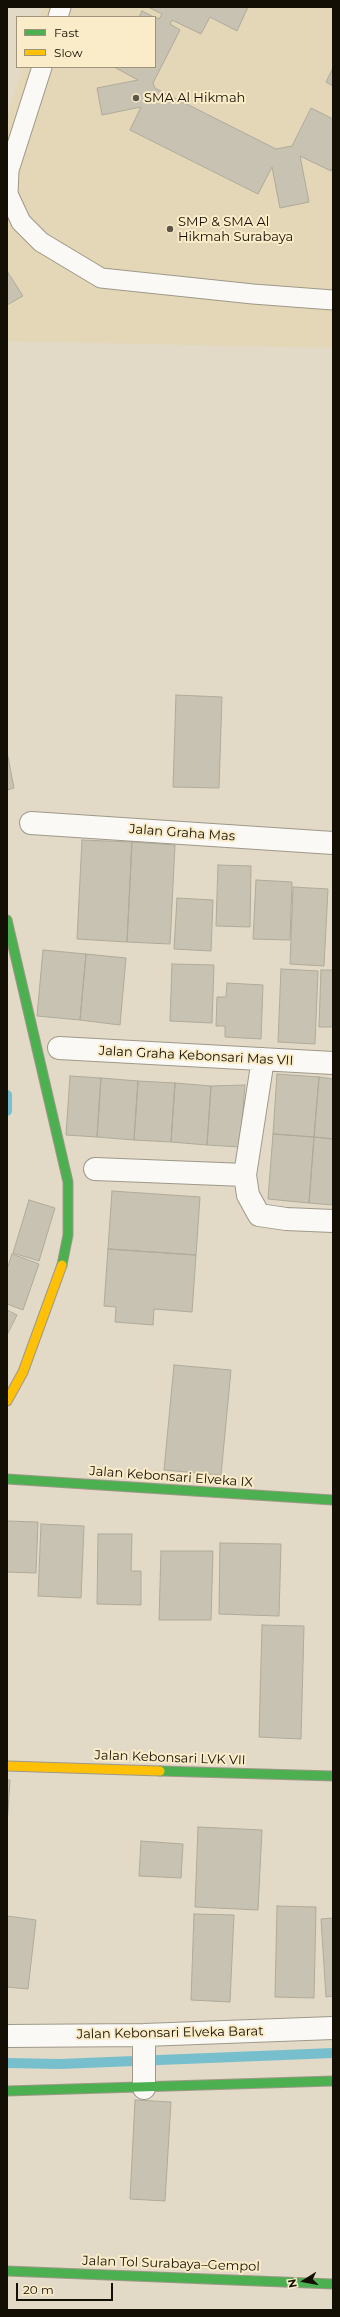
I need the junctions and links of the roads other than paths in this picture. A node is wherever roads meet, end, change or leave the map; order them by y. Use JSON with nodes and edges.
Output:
{"nodes":[{"id":1,"x":42,"y":68,"type":"edge"},
{"id":2,"x":333,"y":300,"type":"edge"},
{"id":3,"x":31,"y":823,"type":"dead end"},
{"id":4,"x":333,"y":843,"type":"edge"},
{"id":5,"x":7,"y":920,"type":"edge"},
{"id":6,"x":59,"y":1048,"type":"dead end"},
{"id":7,"x":263,"y":1059,"type":"junction"},
{"id":8,"x":333,"y":1063,"type":"edge"},
{"id":9,"x":95,"y":1170,"type":"dead end"},
{"id":10,"x":245,"y":1175,"type":"junction"},
{"id":11,"x":333,"y":1221,"type":"edge"},
{"id":12,"x":7,"y":1401,"type":"edge"},
{"id":13,"x":7,"y":1479,"type":"edge"},
{"id":14,"x":333,"y":1500,"type":"edge"},
{"id":15,"x":7,"y":1766,"type":"edge"},
{"id":16,"x":333,"y":1776,"type":"edge"},
{"id":17,"x":333,"y":2028,"type":"edge"},
{"id":18,"x":7,"y":2036,"type":"edge"},
{"id":19,"x":144,"y":2044,"type":"junction"},
{"id":20,"x":144,"y":2081,"type":"junction"},
{"id":21,"x":333,"y":2082,"type":"edge"},
{"id":22,"x":7,"y":2092,"type":"edge"},
{"id":23,"x":7,"y":2271,"type":"edge"},
{"id":24,"x":333,"y":2284,"type":"edge"}],
"edges":[{"from":1,"to":2,"type":"lane"},
{"from":3,"to":4,"type":"street","name":"Jalan Graha Mas"},
{"from":5,"to":12,"type":"main road"},
{"from":6,"to":7,"type":"street","name":"Jalan Graha Kebonsari Mas VII"},
{"from":7,"to":8,"type":"street","name":"Jalan Graha Kebonsari Mas VII"},
{"from":7,"to":10,"type":"street"},
{"from":9,"to":10,"type":"street"},
{"from":10,"to":11,"type":"street"},
{"from":13,"to":14,"type":"main road","name":"Jalan Kebonsari Elveka IX"},
{"from":15,"to":16,"type":"main road","name":"Jalan Kebonsari LVK VII"},
{"from":17,"to":19,"type":"street","name":"Jalan Kebonsari Elveka Barat"},
{"from":18,"to":19,"type":"street","name":"Jalan Kebonsari Elveka Barat"},
{"from":19,"to":20,"type":"street"},
{"from":20,"to":21,"type":"main road"},
{"from":20,"to":22,"type":"main road"},
{"from":23,"to":24,"type":"main road","name":"Jalan Tol Surabaya–Gempol"}]}
